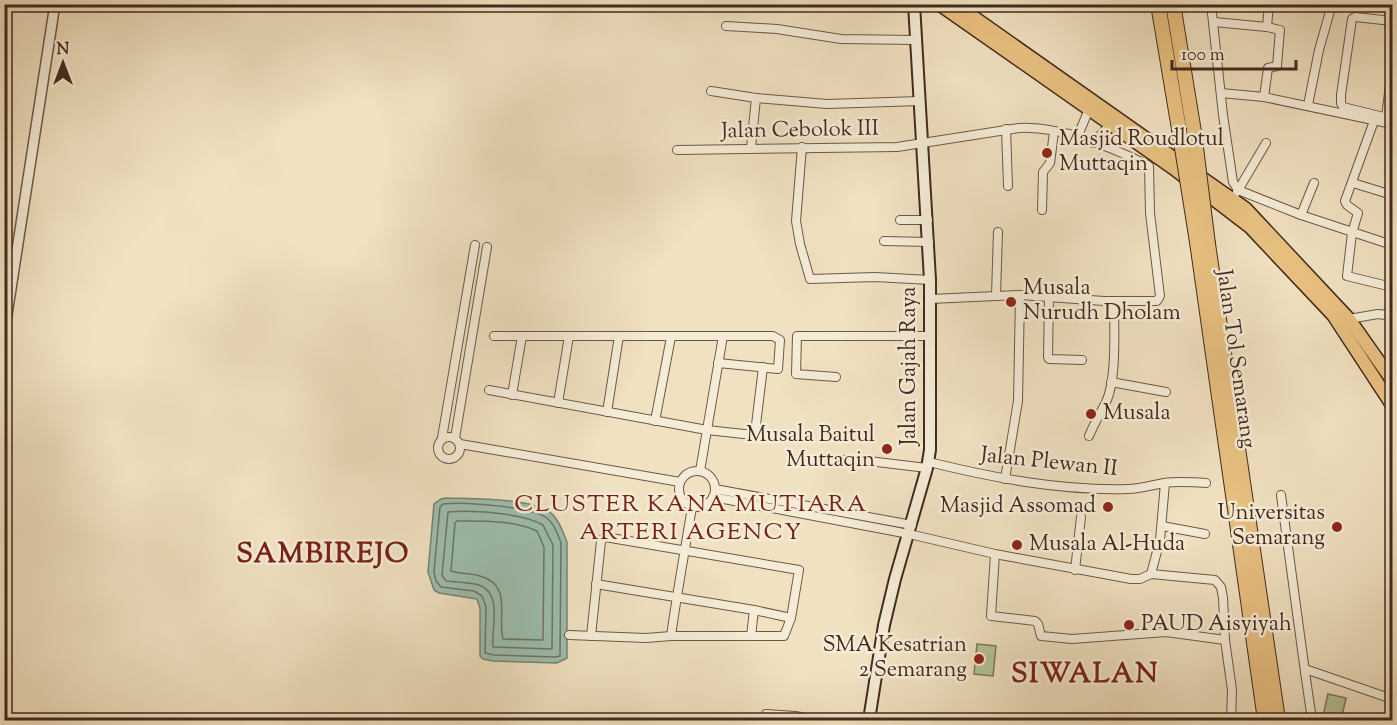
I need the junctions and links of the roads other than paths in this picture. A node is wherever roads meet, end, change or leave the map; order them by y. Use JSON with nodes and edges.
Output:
{"nodes":[{"id":1,"x":55,"y":4,"type":"edge"},
{"id":2,"x":914,"y":4,"type":"edge"},
{"id":3,"x":939,"y":4,"type":"edge"},
{"id":4,"x":955,"y":4,"type":"edge"},
{"id":5,"x":1158,"y":4,"type":"edge"},
{"id":6,"x":1173,"y":4,"type":"edge"},
{"id":7,"x":1211,"y":4,"type":"edge"},
{"id":8,"x":1269,"y":4,"type":"edge"},
{"id":9,"x":1332,"y":4,"type":"edge"},
{"id":10,"x":1392,"y":21,"type":"edge"},
{"id":11,"x":1214,"y":22,"type":"junction"},
{"id":12,"x":726,"y":26,"type":"dead end"},
{"id":13,"x":1267,"y":27,"type":"junction"},
{"id":14,"x":916,"y":40,"type":"junction"},
{"id":15,"x":1392,"y":68,"type":"edge"},
{"id":16,"x":711,"y":91,"type":"dead end"},
{"id":17,"x":1221,"y":93,"type":"junction"},
{"id":18,"x":1264,"y":97,"type":"junction"},
{"id":19,"x":756,"y":98,"type":"junction"},
{"id":20,"x":920,"y":101,"type":"junction"},
{"id":21,"x":1308,"y":105,"type":"junction"},
{"id":22,"x":1089,"y":109,"type":"junction"},
{"id":23,"x":1389,"y":118,"type":"edge"},
{"id":24,"x":1374,"y":121,"type":"junction"},
{"id":25,"x":1111,"y":124,"type":"junction"},
{"id":26,"x":1392,"y":124,"type":"edge"},
{"id":27,"x":1006,"y":129,"type":"junction"},
{"id":28,"x":1054,"y":132,"type":"junction"},
{"id":29,"x":1077,"y":138,"type":"junction"},
{"id":30,"x":923,"y":142,"type":"junction"},
{"id":31,"x":1093,"y":142,"type":"junction"},
{"id":32,"x":1266,"y":143,"type":"dead end"},
{"id":33,"x":802,"y":147,"type":"junction"},
{"id":34,"x":752,"y":148,"type":"junction"},
{"id":35,"x":677,"y":150,"type":"dead end"},
{"id":36,"x":1314,"y":183,"type":"dead end"},
{"id":37,"x":1353,"y":183,"type":"junction"},
{"id":38,"x":1008,"y":186,"type":"dead end"},
{"id":39,"x":1235,"y":194,"type":"junction"},
{"id":40,"x":1392,"y":195,"type":"edge"},
{"id":41,"x":1042,"y":210,"type":"dead end"},
{"id":42,"x":1301,"y":215,"type":"junction"},
{"id":43,"x":900,"y":220,"type":"dead end"},
{"id":44,"x":928,"y":220,"type":"junction"},
{"id":45,"x":998,"y":232,"type":"dead end"},
{"id":46,"x":1352,"y":233,"type":"junction"},
{"id":47,"x":884,"y":241,"type":"dead end"},
{"id":48,"x":929,"y":242,"type":"junction"},
{"id":49,"x":1203,"y":243,"type":"junction"},
{"id":50,"x":475,"y":245,"type":"dead end"},
{"id":51,"x":1392,"y":245,"type":"edge"},
{"id":52,"x":487,"y":247,"type":"dead end"},
{"id":53,"x":930,"y":280,"type":"junction"},
{"id":54,"x":1392,"y":287,"type":"edge"},
{"id":55,"x":1020,"y":295,"type":"junction"},
{"id":56,"x":996,"y":296,"type":"junction"},
{"id":57,"x":1049,"y":296,"type":"junction"},
{"id":58,"x":930,"y":300,"type":"junction"},
{"id":59,"x":1114,"y":301,"type":"junction"},
{"id":60,"x":1392,"y":307,"type":"edge"},
{"id":61,"x":1349,"y":319,"type":"junction"},
{"id":62,"x":4,"y":334,"type":"edge"},
{"id":63,"x":494,"y":336,"type":"dead end"},
{"id":64,"x":522,"y":336,"type":"junction"},
{"id":65,"x":569,"y":336,"type":"junction"},
{"id":66,"x":619,"y":336,"type":"junction"},
{"id":67,"x":723,"y":336,"type":"junction"},
{"id":68,"x":930,"y":336,"type":"junction"},
{"id":69,"x":671,"y":337,"type":"junction"},
{"id":70,"x":1082,"y":360,"type":"dead end"},
{"id":71,"x":718,"y":363,"type":"junction"},
{"id":72,"x":763,"y":367,"type":"junction"},
{"id":73,"x":836,"y":377,"type":"dead end"},
{"id":74,"x":1392,"y":380,"type":"edge"},
{"id":75,"x":1111,"y":382,"type":"junction"},
{"id":76,"x":489,"y":390,"type":"dead end"},
{"id":77,"x":1166,"y":392,"type":"dead end"},
{"id":78,"x":512,"y":394,"type":"junction"},
{"id":79,"x":558,"y":403,"type":"junction"},
{"id":80,"x":1392,"y":405,"type":"edge"},
{"id":81,"x":607,"y":412,"type":"junction"},
{"id":82,"x":655,"y":421,"type":"junction"},
{"id":83,"x":707,"y":430,"type":"junction"},
{"id":84,"x":1089,"y":436,"type":"dead end"},
{"id":85,"x":442,"y":438,"type":"junction"},
{"id":86,"x":458,"y":441,"type":"junction"},
{"id":87,"x":828,"y":460,"type":"dead end"},
{"id":88,"x":928,"y":465,"type":"junction"},
{"id":89,"x":700,"y":471,"type":"junction"},
{"id":90,"x":1005,"y":479,"type":"junction"},
{"id":91,"x":680,"y":482,"type":"junction"},
{"id":92,"x":1165,"y":483,"type":"junction"},
{"id":93,"x":1206,"y":483,"type":"dead end"},
{"id":94,"x":714,"y":493,"type":"junction"},
{"id":95,"x":1281,"y":495,"type":"dead end"},
{"id":96,"x":692,"y":507,"type":"junction"},
{"id":97,"x":862,"y":514,"type":"junction"},
{"id":98,"x":1082,"y":517,"type":"dead end"},
{"id":99,"x":860,"y":525,"type":"junction"},
{"id":100,"x":1162,"y":526,"type":"junction"},
{"id":101,"x":911,"y":529,"type":"junction"},
{"id":102,"x":1205,"y":534,"type":"dead end"},
{"id":103,"x":685,"y":551,"type":"junction"},
{"id":104,"x":995,"y":555,"type":"junction"},
{"id":105,"x":1075,"y":570,"type":"junction"},
{"id":106,"x":1150,"y":574,"type":"junction"},
{"id":107,"x":596,"y":584,"type":"junction"},
{"id":108,"x":676,"y":597,"type":"junction"},
{"id":109,"x":754,"y":610,"type":"junction"},
{"id":110,"x":791,"y":618,"type":"junction"},
{"id":111,"x":569,"y":635,"type":"dead end"},
{"id":112,"x":591,"y":636,"type":"junction"},
{"id":113,"x":671,"y":636,"type":"junction"},
{"id":114,"x":750,"y":636,"type":"junction"},
{"id":115,"x":1226,"y":640,"type":"junction"},
{"id":116,"x":1307,"y":671,"type":"junction"},
{"id":117,"x":1392,"y":699,"type":"edge"},
{"id":118,"x":765,"y":720,"type":"edge"},
{"id":119,"x":817,"y":720,"type":"edge"},
{"id":120,"x":869,"y":720,"type":"edge"},
{"id":121,"x":1231,"y":720,"type":"edge"},
{"id":122,"x":1265,"y":720,"type":"edge"},
{"id":123,"x":1278,"y":720,"type":"edge"},
{"id":124,"x":1312,"y":720,"type":"edge"}],
"edges":[{"from":1,"to":62,"type":"street"},
{"from":2,"to":14,"type":"main road","name":"Jalan Gajah Raya"},
{"from":3,"to":22,"type":"main road"},
{"from":4,"to":39,"type":"main road"},
{"from":5,"to":49,"type":"highway","name":"Jalan Tol Semarang","bridge":true},
{"from":6,"to":49,"type":"highway","name":"Jalan Tol Semarang","bridge":true},
{"from":7,"to":11,"type":"street"},
{"from":8,"to":13,"type":"street"},
{"from":9,"to":21,"type":"street"},
{"from":10,"to":23,"type":"street"},
{"from":11,"to":13,"type":"street"},
{"from":11,"to":17,"type":"street"},
{"from":12,"to":14,"type":"street"},
{"from":13,"to":18,"type":"street"},
{"from":14,"to":20,"type":"main road","name":"Jalan Gajah Raya"},
{"from":15,"to":23,"type":"street"},
{"from":16,"to":19,"type":"street"},
{"from":17,"to":18,"type":"street"},
{"from":17,"to":39,"type":"street"},
{"from":18,"to":21,"type":"street"},
{"from":19,"to":20,"type":"street"},
{"from":19,"to":34,"type":"street"},
{"from":20,"to":30,"type":"main road","name":"Jalan Gajah Raya"},
{"from":21,"to":24,"type":"street"},
{"from":22,"to":25,"type":"main road"},
{"from":22,"to":29,"type":"street"},
{"from":24,"to":26,"type":"street"},
{"from":24,"to":37,"type":"street"},
{"from":25,"to":31,"type":"street"},
{"from":25,"to":80,"type":"main road"},
{"from":27,"to":28,"type":"street","name":"Jalan Cebolok III"},
{"from":27,"to":30,"type":"street","name":"Jalan Cebolok III"},
{"from":27,"to":38,"type":"street"},
{"from":28,"to":29,"type":"street","name":"Jalan Cebolok III"},
{"from":28,"to":41,"type":"street"},
{"from":29,"to":31,"type":"street","name":"Jalan Cebolok III"},
{"from":30,"to":33,"type":"street","name":"Jalan Cebolok III"},
{"from":30,"to":44,"type":"main road","name":"Jalan Gajah Raya"},
{"from":31,"to":59,"type":"street","name":"Jalan Cebolok III"},
{"from":32,"to":39,"type":"street"},
{"from":33,"to":34,"type":"street","name":"Jalan Cebolok III"},
{"from":33,"to":53,"type":"street"},
{"from":34,"to":35,"type":"street","name":"Jalan Cebolok III"},
{"from":36,"to":42,"type":"street"},
{"from":37,"to":40,"type":"street"},
{"from":37,"to":46,"type":"street"},
{"from":39,"to":42,"type":"street"},
{"from":39,"to":61,"type":"main road"},
{"from":42,"to":46,"type":"street"},
{"from":43,"to":44,"type":"street"},
{"from":44,"to":48,"type":"main road","name":"Jalan Gajah Raya"},
{"from":45,"to":56,"type":"street"},
{"from":46,"to":51,"type":"street"},
{"from":46,"to":54,"type":"street"},
{"from":47,"to":48,"type":"street"},
{"from":48,"to":53,"type":"main road","name":"Jalan Gajah Raya"},
{"from":49,"to":122,"type":"highway","name":"Jalan Tol Semarang"},
{"from":49,"to":123,"type":"highway","name":"Jalan Tol Semarang"},
{"from":50,"to":85,"type":"street"},
{"from":52,"to":86,"type":"street"},
{"from":53,"to":58,"type":"main road","name":"Jalan Gajah Raya"},
{"from":55,"to":56,"type":"street"},
{"from":55,"to":57,"type":"street"},
{"from":55,"to":90,"type":"street"},
{"from":56,"to":58,"type":"street"},
{"from":57,"to":59,"type":"street"},
{"from":57,"to":70,"type":"street"},
{"from":58,"to":68,"type":"main road","name":"Jalan Gajah Raya"},
{"from":59,"to":75,"type":"street"},
{"from":60,"to":61,"type":"street"},
{"from":61,"to":74,"type":"main road"},
{"from":63,"to":64,"type":"street"},
{"from":64,"to":65,"type":"street"},
{"from":64,"to":78,"type":"street"},
{"from":65,"to":66,"type":"street"},
{"from":65,"to":79,"type":"street"},
{"from":66,"to":69,"type":"street"},
{"from":66,"to":81,"type":"street"},
{"from":67,"to":69,"type":"street"},
{"from":67,"to":71,"type":"street"},
{"from":67,"to":72,"type":"street"},
{"from":68,"to":73,"type":"street"},
{"from":68,"to":88,"type":"main road","name":"Jalan Gajah Raya"},
{"from":69,"to":82,"type":"street"},
{"from":71,"to":72,"type":"street"},
{"from":71,"to":83,"type":"street"},
{"from":72,"to":83,"type":"street"},
{"from":75,"to":77,"type":"street"},
{"from":75,"to":84,"type":"street"},
{"from":76,"to":78,"type":"street"},
{"from":78,"to":79,"type":"street"},
{"from":79,"to":81,"type":"street"},
{"from":81,"to":82,"type":"street"},
{"from":82,"to":83,"type":"street"},
{"from":83,"to":89,"type":"street"},
{"from":85,"to":86,"type":"street"},
{"from":85,"to":86,"type":"street"},
{"from":86,"to":91,"type":"street"},
{"from":87,"to":88,"type":"street","name":"Jalan Plewan II"},
{"from":88,"to":90,"type":"street","name":"Jalan Plewan II"},
{"from":88,"to":101,"type":"main road","name":"Jalan Gajah Raya"},
{"from":89,"to":91,"type":"street"},
{"from":89,"to":94,"type":"street"},
{"from":90,"to":92,"type":"street","name":"Jalan Plewan II"},
{"from":91,"to":96,"type":"street"},
{"from":92,"to":93,"type":"street","name":"Jalan Plewan II"},
{"from":92,"to":100,"type":"street"},
{"from":94,"to":96,"type":"street"},
{"from":94,"to":97,"type":"street"},
{"from":94,"to":99,"type":"street"},
{"from":95,"to":116,"type":"street"},
{"from":96,"to":103,"type":"street"},
{"from":97,"to":99,"type":"street"},
{"from":97,"to":101,"type":"street"},
{"from":98,"to":105,"type":"street"},
{"from":99,"to":101,"type":"street"},
{"from":100,"to":102,"type":"street"},
{"from":100,"to":106,"type":"street"},
{"from":101,"to":104,"type":"street"},
{"from":101,"to":120,"type":"main road","name":"Jalan Gajah Raya"},
{"from":103,"to":107,"type":"street"},
{"from":103,"to":108,"type":"street"},
{"from":103,"to":110,"type":"street"},
{"from":104,"to":105,"type":"street"},
{"from":104,"to":115,"type":"street"},
{"from":105,"to":106,"type":"street"},
{"from":106,"to":115,"type":"street"},
{"from":107,"to":108,"type":"street"},
{"from":107,"to":112,"type":"street"},
{"from":108,"to":109,"type":"street"},
{"from":108,"to":113,"type":"street"},
{"from":109,"to":110,"type":"street"},
{"from":109,"to":114,"type":"street"},
{"from":110,"to":114,"type":"street"},
{"from":111,"to":112,"type":"street"},
{"from":112,"to":113,"type":"street"},
{"from":113,"to":114,"type":"street"},
{"from":115,"to":121,"type":"street"},
{"from":116,"to":117,"type":"street"},
{"from":116,"to":124,"type":"street"},
{"from":118,"to":119,"type":"street"}]}
